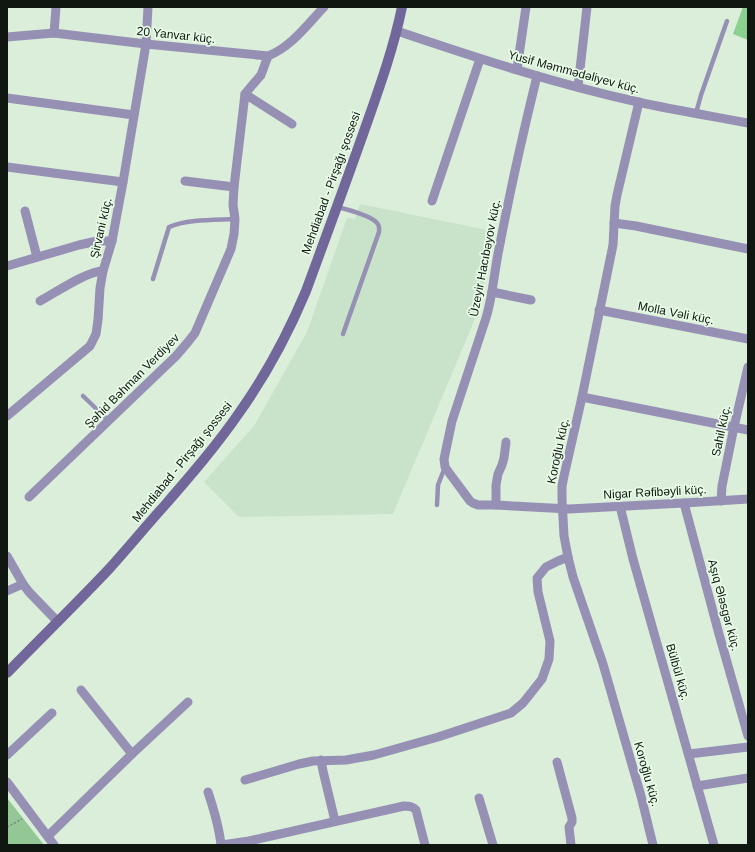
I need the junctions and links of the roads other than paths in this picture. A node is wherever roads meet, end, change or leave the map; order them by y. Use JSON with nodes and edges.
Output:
{"nodes":[{"id":1,"x":56,"y":7,"type":"edge"},
{"id":2,"x":148,"y":7,"type":"edge"},
{"id":3,"x":324,"y":7,"type":"edge"},
{"id":4,"x":402,"y":7,"type":"edge"},
{"id":5,"x":526,"y":7,"type":"edge"},
{"id":6,"x":587,"y":7,"type":"edge"},
{"id":7,"x":727,"y":21,"type":"dead end"},
{"id":8,"x":397,"y":31,"type":"junction"},
{"id":9,"x":54,"y":33,"type":"junction"},
{"id":10,"x":7,"y":37,"type":"edge"},
{"id":11,"x":146,"y":44,"type":"junction"},
{"id":12,"x":268,"y":56,"type":"junction"},
{"id":13,"x":480,"y":59,"type":"junction"},
{"id":14,"x":517,"y":69,"type":"junction"},
{"id":15,"x":537,"y":76,"type":"junction"},
{"id":16,"x":578,"y":87,"type":"junction"},
{"id":17,"x":245,"y":94,"type":"junction"},
{"id":18,"x":7,"y":98,"type":"edge"},
{"id":19,"x":638,"y":102,"type":"junction"},
{"id":20,"x":696,"y":113,"type":"junction"},
{"id":21,"x":134,"y":115,"type":"junction"},
{"id":22,"x":748,"y":123,"type":"edge"},
{"id":23,"x":292,"y":124,"type":"dead end"},
{"id":24,"x":7,"y":167,"type":"edge"},
{"id":25,"x":185,"y":181,"type":"dead end"},
{"id":26,"x":123,"y":182,"type":"junction"},
{"id":27,"x":234,"y":187,"type":"junction"},
{"id":28,"x":432,"y":201,"type":"dead end"},
{"id":29,"x":337,"y":206,"type":"junction"},
{"id":30,"x":25,"y":211,"type":"dead end"},
{"id":31,"x":235,"y":219,"type":"junction"},
{"id":32,"x":614,"y":223,"type":"junction"},
{"id":33,"x":112,"y":240,"type":"junction"},
{"id":34,"x":748,"y":249,"type":"edge"},
{"id":35,"x":38,"y":257,"type":"junction"},
{"id":36,"x":7,"y":266,"type":"edge"},
{"id":37,"x":103,"y":271,"type":"junction"},
{"id":38,"x":154,"y":279,"type":"dead end"},
{"id":39,"x":492,"y":292,"type":"junction"},
{"id":40,"x":531,"y":300,"type":"dead end"},
{"id":41,"x":40,"y":302,"type":"dead end"},
{"id":42,"x":599,"y":310,"type":"junction"},
{"id":43,"x":343,"y":334,"type":"dead end"},
{"id":44,"x":748,"y":339,"type":"edge"},
{"id":45,"x":748,"y":367,"type":"edge"},
{"id":46,"x":83,"y":396,"type":"dead end"},
{"id":47,"x":582,"y":397,"type":"junction"},
{"id":48,"x":7,"y":416,"type":"edge"},
{"id":49,"x":109,"y":421,"type":"junction"},
{"id":50,"x":734,"y":427,"type":"junction"},
{"id":51,"x":748,"y":430,"type":"edge"},
{"id":52,"x":506,"y":442,"type":"dead end"},
{"id":53,"x":445,"y":467,"type":"junction"},
{"id":54,"x":29,"y":497,"type":"dead end"},
{"id":55,"x":748,"y":499,"type":"edge"},
{"id":56,"x":722,"y":500,"type":"junction"},
{"id":57,"x":684,"y":503,"type":"junction"},
{"id":58,"x":437,"y":505,"type":"dead end"},
{"id":59,"x":496,"y":505,"type":"junction"},
{"id":60,"x":620,"y":506,"type":"junction"},
{"id":61,"x":563,"y":508,"type":"junction"},
{"id":62,"x":7,"y":556,"type":"edge"},
{"id":63,"x":568,"y":557,"type":"junction"},
{"id":64,"x":23,"y":584,"type":"junction"},
{"id":65,"x":7,"y":591,"type":"edge"},
{"id":66,"x":58,"y":622,"type":"junction"},
{"id":67,"x":7,"y":673,"type":"edge"},
{"id":68,"x":81,"y":690,"type":"dead end"},
{"id":69,"x":188,"y":702,"type":"dead end"},
{"id":70,"x":52,"y":713,"type":"dead end"},
{"id":71,"x":748,"y":736,"type":"edge"},
{"id":72,"x":748,"y":747,"type":"edge"},
{"id":73,"x":132,"y":754,"type":"junction"},
{"id":74,"x":689,"y":754,"type":"junction"},
{"id":75,"x":7,"y":755,"type":"edge"},
{"id":76,"x":321,"y":760,"type":"junction"},
{"id":77,"x":558,"y":762,"type":"dead end"},
{"id":78,"x":748,"y":778,"type":"edge"},
{"id":79,"x":245,"y":780,"type":"dead end"},
{"id":80,"x":7,"y":782,"type":"edge"},
{"id":81,"x":697,"y":786,"type":"junction"},
{"id":82,"x":208,"y":792,"type":"dead end"},
{"id":83,"x":479,"y":798,"type":"dead end"},
{"id":84,"x":335,"y":821,"type":"junction"},
{"id":85,"x":48,"y":836,"type":"junction"},
{"id":86,"x":54,"y":845,"type":"edge"},
{"id":87,"x":221,"y":845,"type":"edge"},
{"id":88,"x":425,"y":845,"type":"edge"},
{"id":89,"x":493,"y":845,"type":"edge"},
{"id":90,"x":571,"y":845,"type":"edge"},
{"id":91,"x":653,"y":845,"type":"edge"},
{"id":92,"x":714,"y":845,"type":"edge"}],
"edges":[{"from":1,"to":9,"type":"street"},
{"from":2,"to":11,"type":"street","name":"Şirvani küç."},
{"from":3,"to":12,"type":"street"},
{"from":4,"to":8,"type":"main road","name":"Mehdiabad - Pirşağı şossesi"},
{"from":5,"to":14,"type":"street"},
{"from":6,"to":16,"type":"street"},
{"from":7,"to":20,"type":"lane"},
{"from":8,"to":13,"type":"street","name":"Yusif Məmmədəliyev küç."},
{"from":8,"to":29,"type":"main road","name":"Mehdiabad - Pirşağı şossesi"},
{"from":9,"to":10,"type":"street","name":"20 Yanvar küç."},
{"from":9,"to":11,"type":"street","name":"20 Yanvar küç."},
{"from":11,"to":12,"type":"street","name":"20 Yanvar küç."},
{"from":11,"to":21,"type":"street","name":"Şirvani küç."},
{"from":12,"to":17,"type":"street"},
{"from":13,"to":14,"type":"street","name":"Yusif Məmmədəliyev küç."},
{"from":13,"to":28,"type":"street"},
{"from":14,"to":15,"type":"street","name":"Yusif Məmmədəliyev küç."},
{"from":15,"to":16,"type":"street","name":"Yusif Məmmədəliyev küç."},
{"from":15,"to":39,"type":"street","name":"Üzeyir Hacıbəyov küç."},
{"from":16,"to":19,"type":"street","name":"Yusif Məmmədəliyev küç."},
{"from":17,"to":23,"type":"street"},
{"from":17,"to":27,"type":"street","name":"Şəhid Bəhman Verdiyev"},
{"from":18,"to":21,"type":"street"},
{"from":19,"to":20,"type":"street","name":"Yusif Məmmədəliyev küç."},
{"from":19,"to":32,"type":"street","name":"Koroğlu küç."},
{"from":20,"to":22,"type":"street","name":"Yusif Məmmədəliyev küç."},
{"from":21,"to":26,"type":"street","name":"Şirvani küç."},
{"from":24,"to":26,"type":"street"},
{"from":25,"to":27,"type":"street"},
{"from":26,"to":33,"type":"street","name":"Şirvani küç."},
{"from":27,"to":31,"type":"street","name":"Şəhid Bəhman Verdiyev"},
{"from":29,"to":43,"type":"lane"},
{"from":29,"to":66,"type":"main road","name":"Mehdiabad - Pirşağı şossesi"},
{"from":30,"to":35,"type":"street"},
{"from":31,"to":38,"type":"lane"},
{"from":31,"to":49,"type":"street","name":"Şəhid Bəhman Verdiyev"},
{"from":32,"to":34,"type":"street"},
{"from":32,"to":42,"type":"street","name":"Koroğlu küç."},
{"from":33,"to":35,"type":"street"},
{"from":33,"to":37,"type":"street","name":"Şirvani küç."},
{"from":35,"to":36,"type":"street"},
{"from":37,"to":41,"type":"street"},
{"from":37,"to":48,"type":"street","name":"Şirvani küç."},
{"from":39,"to":40,"type":"street"},
{"from":39,"to":53,"type":"street","name":"Üzeyir Hacıbəyov küç."},
{"from":42,"to":44,"type":"street","name":"Molla Vəli küç."},
{"from":42,"to":47,"type":"street","name":"Koroğlu küç."},
{"from":45,"to":50,"type":"street","name":"Sahil küç."},
{"from":46,"to":49,"type":"lane"},
{"from":47,"to":50,"type":"street"},
{"from":47,"to":61,"type":"street","name":"Koroğlu küç."},
{"from":49,"to":54,"type":"street","name":"Şəhid Bəhman Verdiyev"},
{"from":50,"to":51,"type":"street"},
{"from":50,"to":56,"type":"street","name":"Sahil küç."},
{"from":52,"to":59,"type":"street"},
{"from":53,"to":58,"type":"lane"},
{"from":53,"to":59,"type":"street","name":"Nigar Rəfibəyli küç."},
{"from":55,"to":56,"type":"street","name":"Nigar Rəfibəyli küç."},
{"from":56,"to":57,"type":"street","name":"Nigar Rəfibəyli küç."},
{"from":57,"to":60,"type":"street","name":"Nigar Rəfibəyli küç."},
{"from":57,"to":71,"type":"street","name":"Aşıq Ələsgər küç."},
{"from":59,"to":61,"type":"street","name":"Nigar Rəfibəyli küç."},
{"from":60,"to":61,"type":"street","name":"Nigar Rəfibəyli küç."},
{"from":60,"to":74,"type":"street","name":"Bülbül küç."},
{"from":61,"to":63,"type":"street","name":"Koroğlu küç."},
{"from":62,"to":64,"type":"street"},
{"from":63,"to":76,"type":"street"},
{"from":63,"to":91,"type":"street","name":"Koroğlu küç."},
{"from":64,"to":65,"type":"street"},
{"from":64,"to":66,"type":"street"},
{"from":66,"to":67,"type":"main road","name":"Mehdiabad - Pirşağı şossesi"},
{"from":68,"to":73,"type":"street"},
{"from":69,"to":73,"type":"street"},
{"from":70,"to":75,"type":"street"},
{"from":72,"to":74,"type":"street"},
{"from":73,"to":85,"type":"street"},
{"from":74,"to":81,"type":"street","name":"Bülbül küç."},
{"from":76,"to":79,"type":"street"},
{"from":76,"to":84,"type":"street"},
{"from":77,"to":90,"type":"street"},
{"from":78,"to":81,"type":"street"},
{"from":80,"to":85,"type":"street"},
{"from":81,"to":92,"type":"street","name":"Bülbül küç."},
{"from":82,"to":87,"type":"street"},
{"from":83,"to":89,"type":"street"},
{"from":84,"to":87,"type":"street"},
{"from":84,"to":88,"type":"street"},
{"from":85,"to":86,"type":"street"}]}
